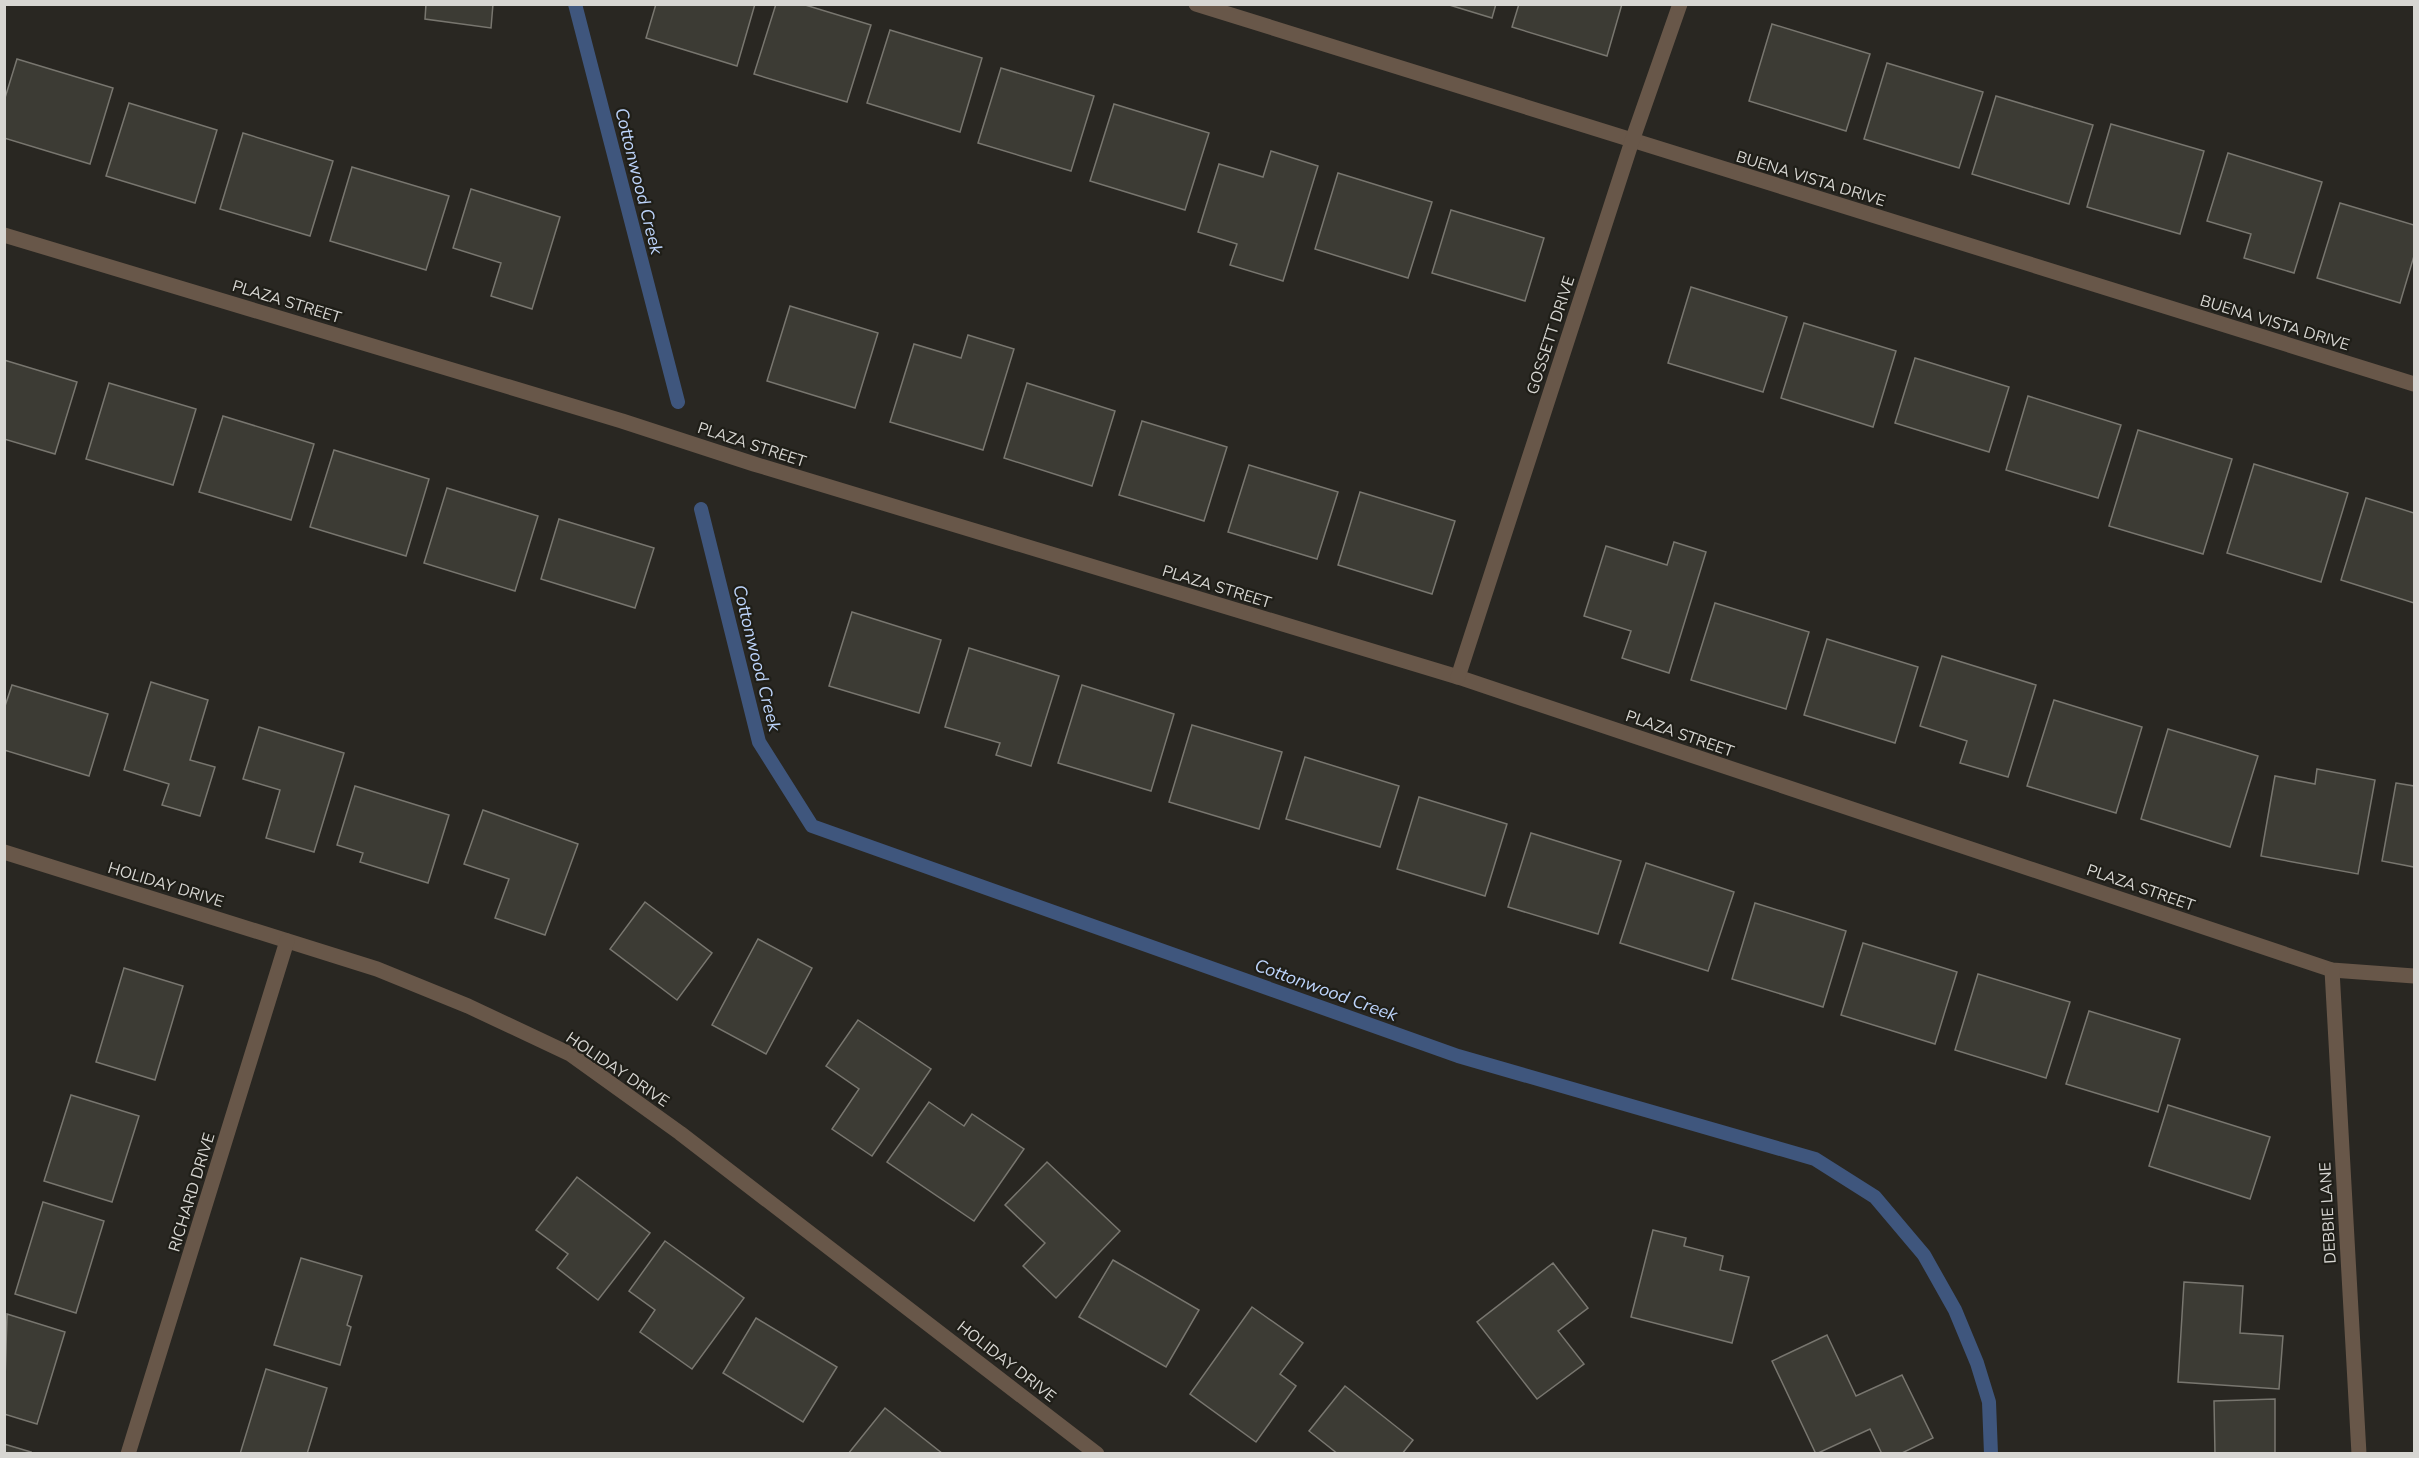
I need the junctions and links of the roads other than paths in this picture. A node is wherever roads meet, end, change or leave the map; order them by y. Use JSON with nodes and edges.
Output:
{"nodes":[{"id":1,"x":1196,"y":4,"type":"edge"},
{"id":2,"x":1680,"y":4,"type":"edge"},
{"id":3,"x":1632,"y":141,"type":"junction"},
{"id":4,"x":4,"y":235,"type":"edge"},
{"id":5,"x":2415,"y":384,"type":"edge"},
{"id":6,"x":1458,"y":678,"type":"junction"},
{"id":7,"x":4,"y":852,"type":"edge"},
{"id":8,"x":287,"y":940,"type":"junction"},
{"id":9,"x":2332,"y":970,"type":"junction"},
{"id":10,"x":2415,"y":976,"type":"edge"},
{"id":11,"x":128,"y":1454,"type":"edge"},
{"id":12,"x":1097,"y":1454,"type":"edge"},
{"id":13,"x":2359,"y":1454,"type":"edge"}],
"edges":[{"from":1,"to":3,"type":"street","name":"BUENA VISTA DRIVE"},
{"from":2,"to":3,"type":"street","name":"GOSSETT DRIVE"},
{"from":3,"to":5,"type":"street","name":"BUENA VISTA DRIVE"},
{"from":3,"to":6,"type":"street","name":"GOSSETT DRIVE"},
{"from":4,"to":6,"type":"street","name":"PLAZA STREET"},
{"from":6,"to":9,"type":"street","name":"PLAZA STREET"},
{"from":7,"to":8,"type":"street","name":"HOLIDAY DRIVE"},
{"from":8,"to":11,"type":"street","name":"RICHARD DRIVE"},
{"from":8,"to":12,"type":"street","name":"HOLIDAY DRIVE"},
{"from":9,"to":10,"type":"street","name":"PLAZA STREET"},
{"from":9,"to":13,"type":"street","name":"DEBBIE LANE"}]}
